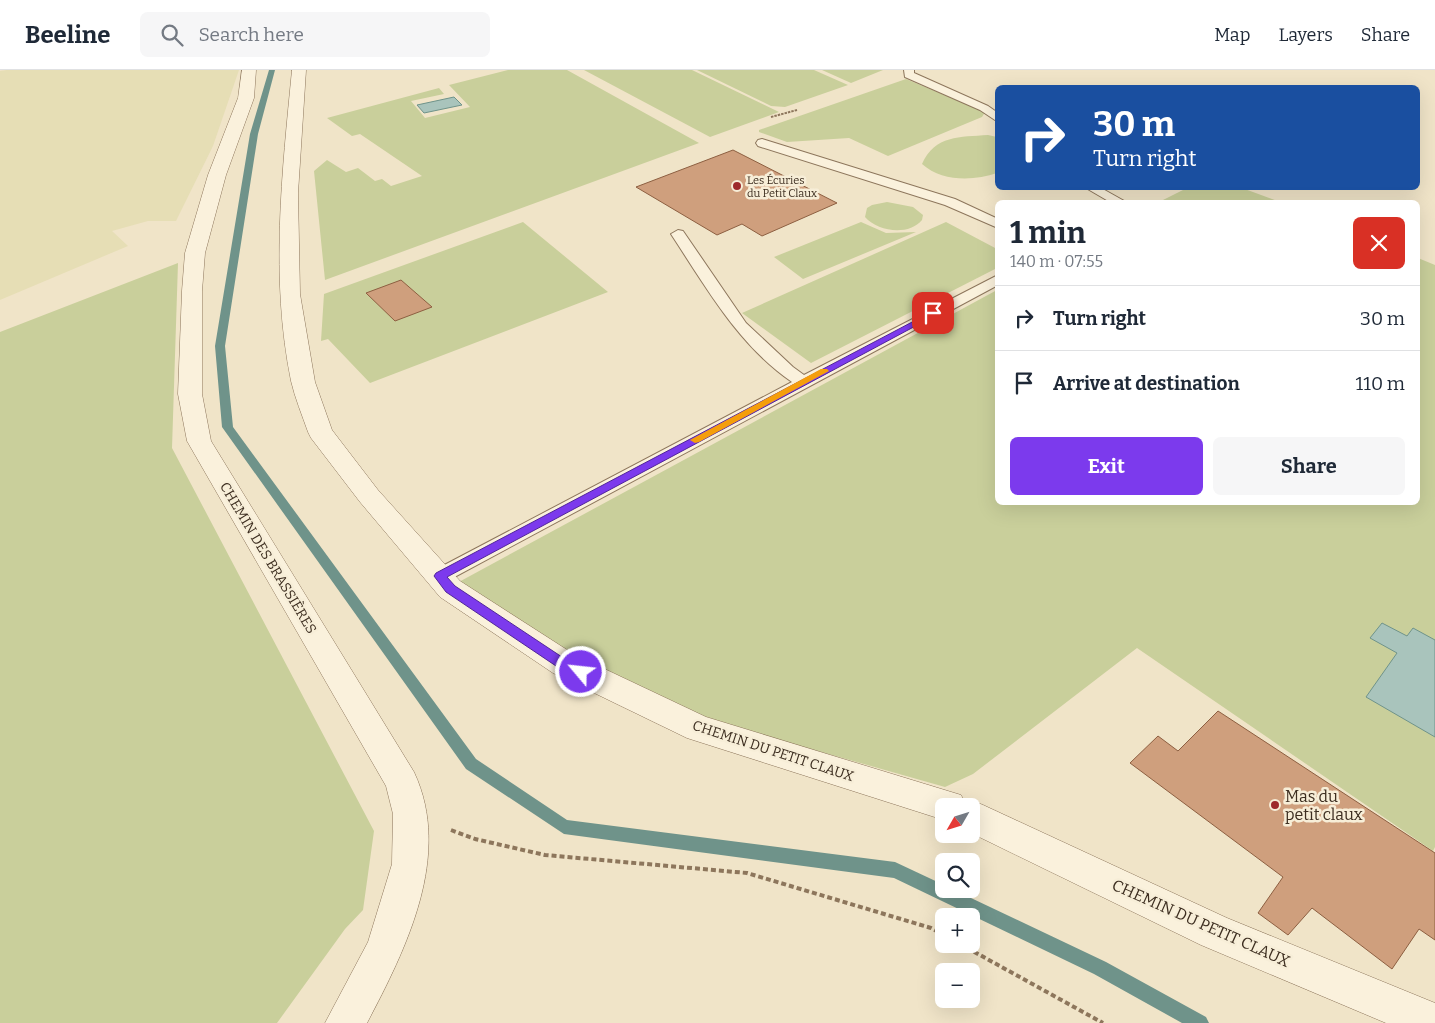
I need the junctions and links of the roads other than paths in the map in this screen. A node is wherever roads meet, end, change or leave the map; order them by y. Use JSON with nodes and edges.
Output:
{"nodes":[{"id":1,"x":249,"y":70,"type":"edge"},
{"id":2,"x":299,"y":70,"type":"edge"},
{"id":3,"x":909,"y":70,"type":"edge"},
{"id":4,"x":995,"y":117,"type":"edge"},
{"id":5,"x":762,"y":142,"type":"dead end"},
{"id":6,"x":1096,"y":190,"type":"edge"},
{"id":7,"x":1115,"y":200,"type":"edge"},
{"id":8,"x":995,"y":223,"type":"edge"},
{"id":9,"x":678,"y":234,"type":"dead end"},
{"id":10,"x":995,"y":281,"type":"edge"},
{"id":11,"x":803,"y":382,"type":"junction"},
{"id":12,"x":440,"y":576,"type":"junction"},
{"id":13,"x":935,"y":802,"type":"edge"},
{"id":14,"x":980,"y":820,"type":"edge"},
{"id":15,"x":345,"y":1023,"type":"edge"},
{"id":16,"x":1434,"y":1023,"type":"edge"}],
"edges":[{"from":1,"to":15,"type":"street","name":"CHEMIN DES BRASSIÈRES"},
{"from":2,"to":12,"type":"street","name":"CHEMIN DU PETIT CLAUX"},
{"from":3,"to":4,"type":"lane"},
{"from":5,"to":8,"type":"lane"},
{"from":6,"to":7,"type":"lane"},
{"from":9,"to":11,"type":"lane"},
{"from":10,"to":11,"type":"lane"},
{"from":11,"to":12,"type":"lane"},
{"from":12,"to":13,"type":"street","name":"CHEMIN DU PETIT CLAUX"},
{"from":14,"to":16,"type":"street","name":"CHEMIN DU PETIT CLAUX"}]}
